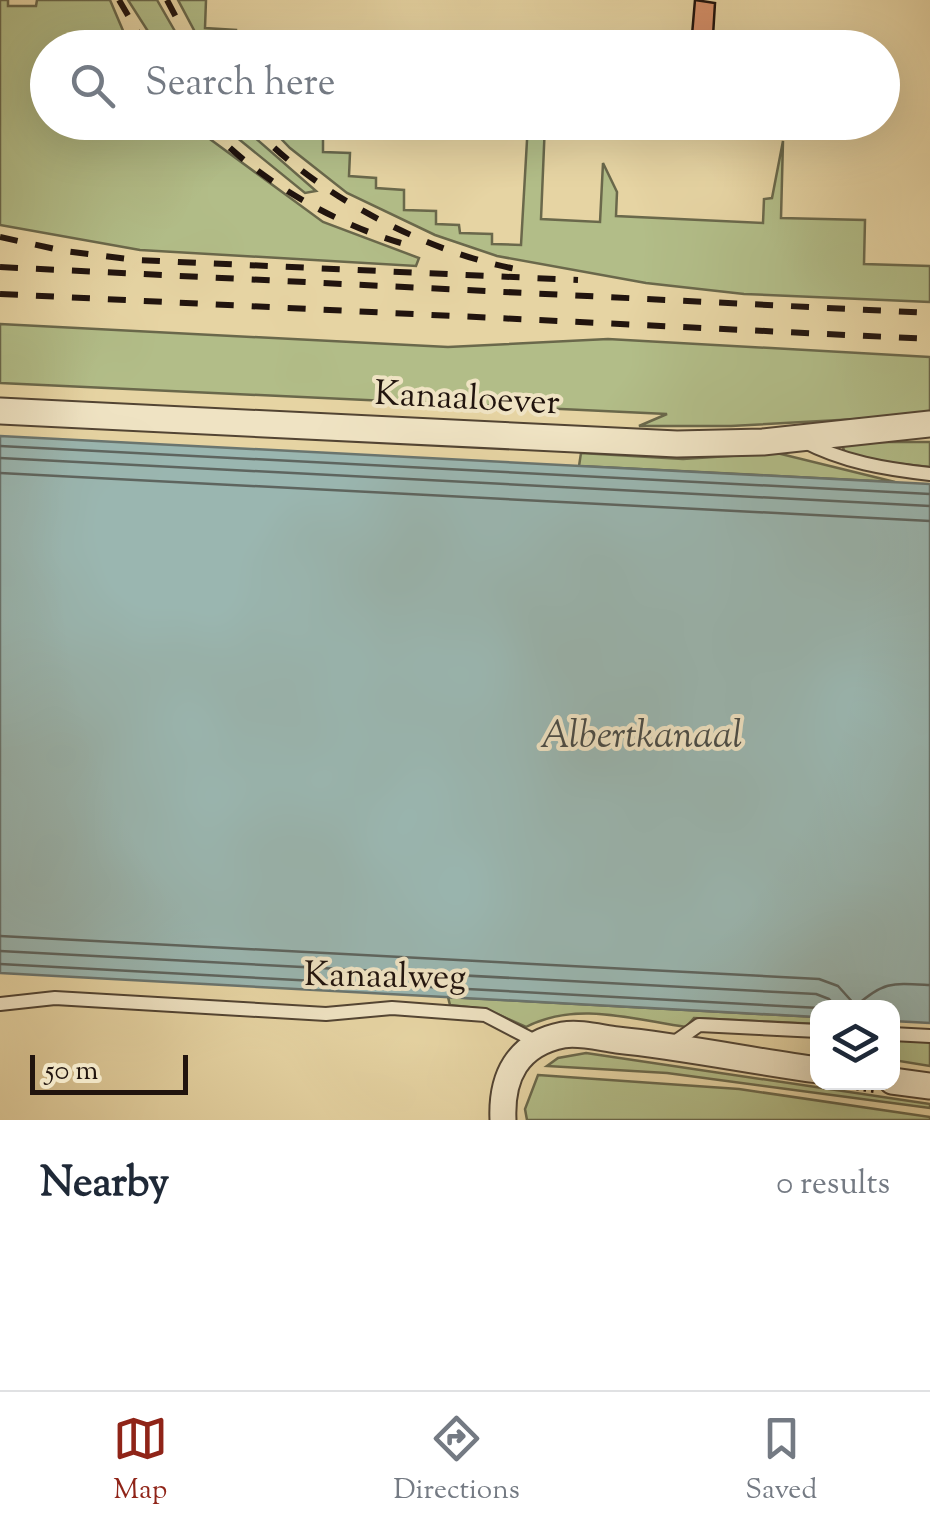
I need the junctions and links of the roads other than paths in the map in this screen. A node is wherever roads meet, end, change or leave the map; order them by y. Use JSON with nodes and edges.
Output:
{"nodes":[{"id":1,"x":0,"y":411,"type":"edge"},
{"id":2,"x":930,"y":424,"type":"edge"},
{"id":3,"x":796,"y":437,"type":"junction"},
{"id":4,"x":930,"y":474,"type":"edge"},
{"id":5,"x":0,"y":1004,"type":"edge"},
{"id":6,"x":810,"y":1030,"type":"edge"},
{"id":7,"x":900,"y":1034,"type":"edge"},
{"id":8,"x":930,"y":1036,"type":"edge"},
{"id":9,"x":539,"y":1043,"type":"junction"},
{"id":10,"x":670,"y":1046,"type":"junction"},
{"id":11,"x":810,"y":1069,"type":"edge"},
{"id":12,"x":900,"y":1081,"type":"edge"},
{"id":13,"x":930,"y":1086,"type":"edge"},
{"id":14,"x":503,"y":1120,"type":"edge"}],
"edges":[{"from":1,"to":3,"type":"street","name":"Kanaaloever"},
{"from":2,"to":3,"type":"street","name":"Kanaaloever"},
{"from":3,"to":4,"type":"lane"},
{"from":5,"to":9,"type":"lane","name":"Kanaalweg"},
{"from":6,"to":10,"type":"lane"},
{"from":7,"to":8,"type":"lane"},
{"from":9,"to":10,"type":"street"},
{"from":9,"to":14,"type":"street"},
{"from":10,"to":11,"type":"street"},
{"from":12,"to":13,"type":"street"}]}
